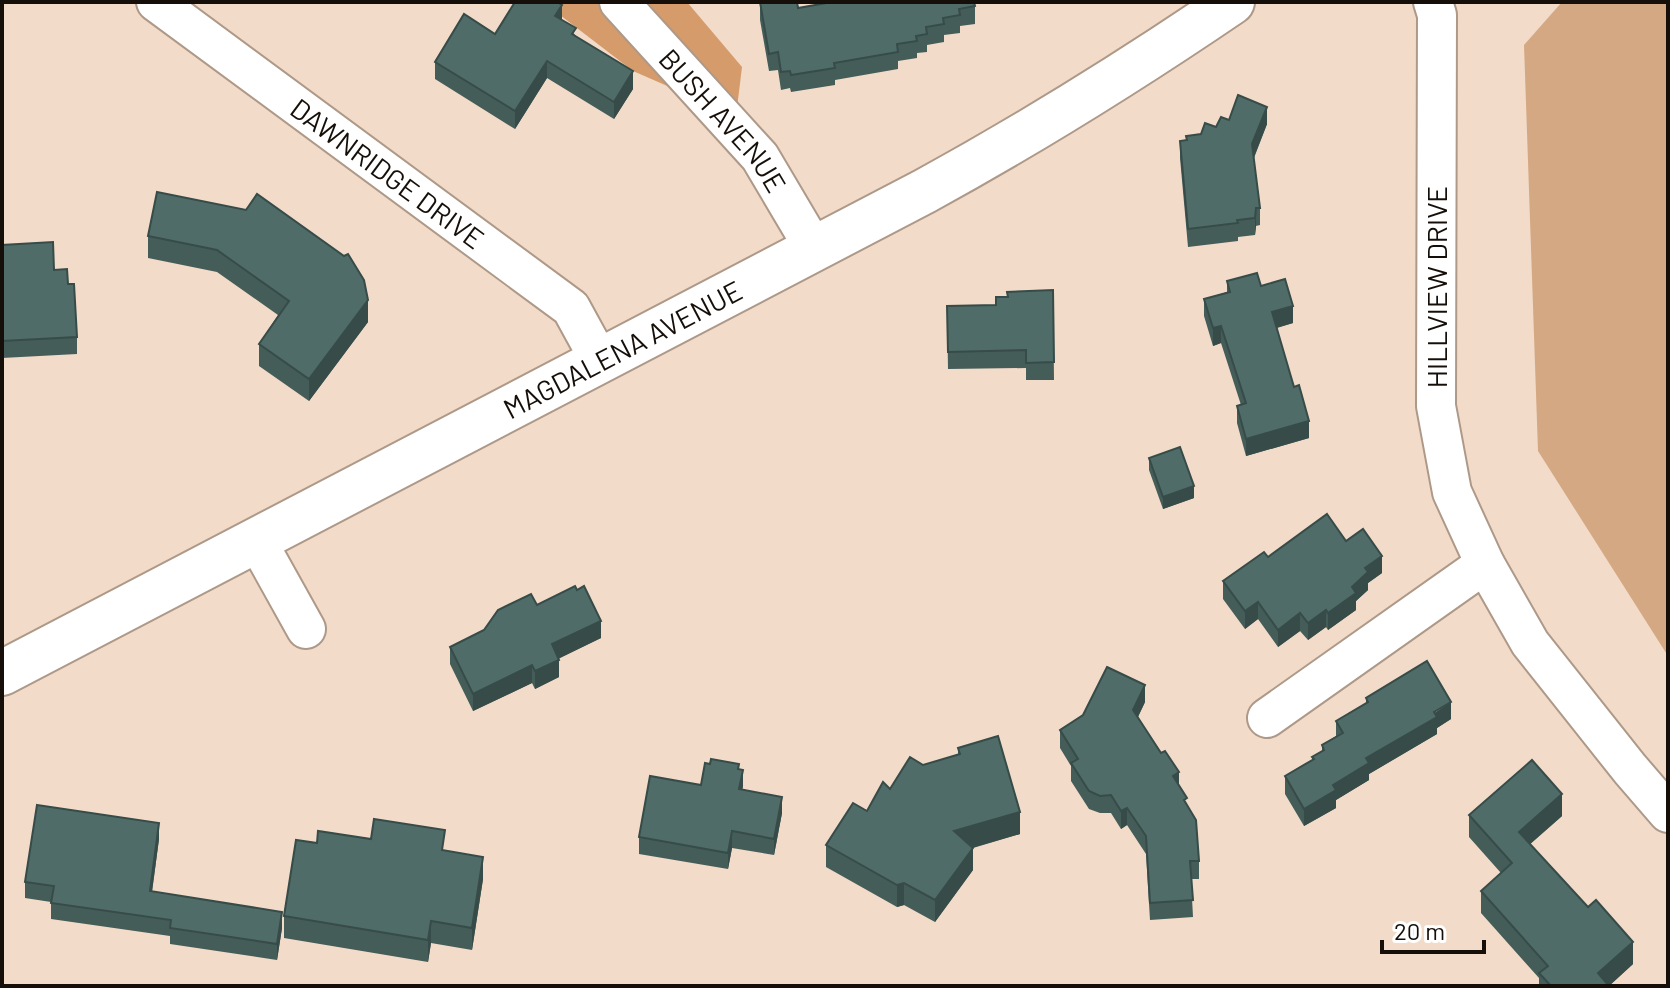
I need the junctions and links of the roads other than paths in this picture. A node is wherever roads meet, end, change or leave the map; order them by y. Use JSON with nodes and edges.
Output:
{"nodes":[{"id":1,"x":156,"y":2,"type":"edge"},
{"id":2,"x":619,"y":2,"type":"edge"},
{"id":3,"x":1232,"y":2,"type":"edge"},
{"id":4,"x":1433,"y":2,"type":"edge"},
{"id":5,"x":815,"y":250,"type":"junction"},
{"id":6,"x":600,"y":361,"type":"junction"},
{"id":7,"x":257,"y":541,"type":"junction"},
{"id":8,"x":1485,"y":564,"type":"junction"},
{"id":9,"x":306,"y":629,"type":"dead end"},
{"id":10,"x":2,"y":673,"type":"edge"},
{"id":11,"x":1267,"y":718,"type":"dead end"},
{"id":12,"x":1668,"y":813,"type":"edge"}],
"edges":[{"from":1,"to":6,"type":"street","name":"DAWNRIDGE DRIVE"},
{"from":2,"to":5,"type":"street","name":"BUSH AVENUE"},
{"from":3,"to":5,"type":"main road","name":"MAGDALENA AVENUE"},
{"from":4,"to":8,"type":"street","name":"HILLVIEW DRIVE"},
{"from":5,"to":6,"type":"main road","name":"MAGDALENA AVENUE"},
{"from":6,"to":7,"type":"main road","name":"MAGDALENA AVENUE"},
{"from":7,"to":9,"type":"street"},
{"from":7,"to":10,"type":"main road","name":"MAGDALENA AVENUE"},
{"from":8,"to":11,"type":"street"},
{"from":8,"to":12,"type":"street","name":"HILLVIEW DRIVE"}]}
